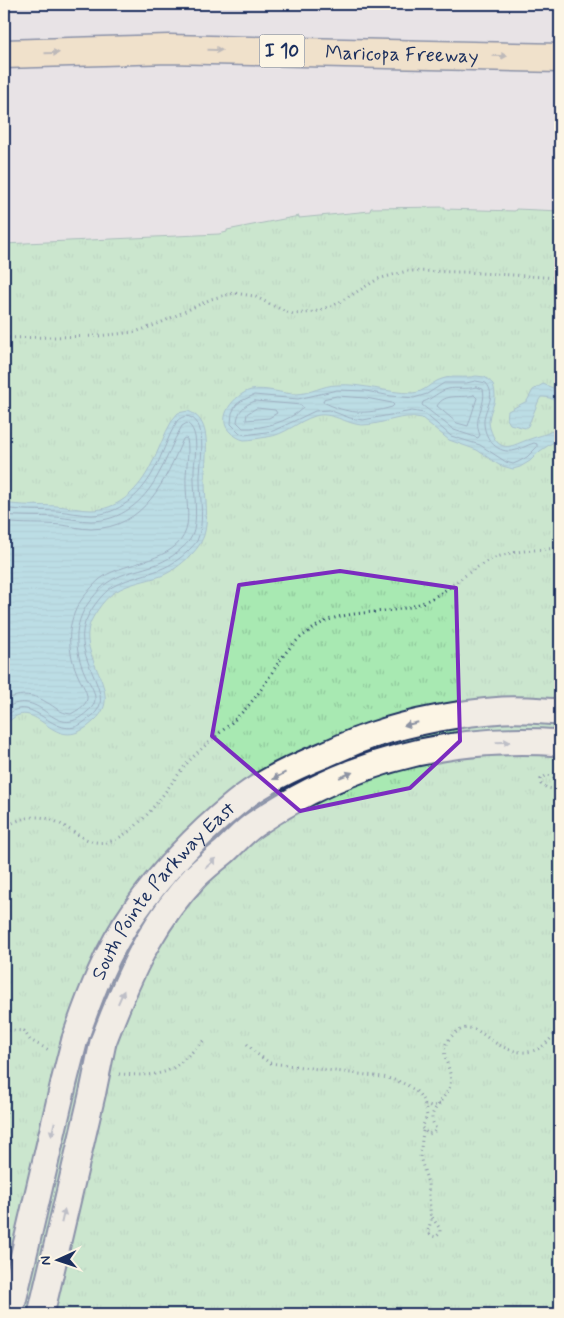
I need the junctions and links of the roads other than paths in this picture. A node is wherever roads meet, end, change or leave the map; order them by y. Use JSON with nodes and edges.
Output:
{"nodes":[{"id":1,"x":4,"y":54,"type":"edge"},
{"id":2,"x":560,"y":58,"type":"edge"},
{"id":3,"x":560,"y":712,"type":"edge"},
{"id":4,"x":560,"y":743,"type":"edge"},
{"id":5,"x":10,"y":1314,"type":"edge"},
{"id":6,"x":41,"y":1314,"type":"edge"}],
"edges":[{"from":1,"to":2,"type":"highway","name":"Maricopa Freeway","number":"I 10","one_way":true},
{"from":3,"to":5,"type":"main road","name":"South Pointe Parkway East","one_way":true,"bridge":true},
{"from":6,"to":4,"type":"main road","name":"South Pointe Parkway East","one_way":true,"bridge":true}]}
